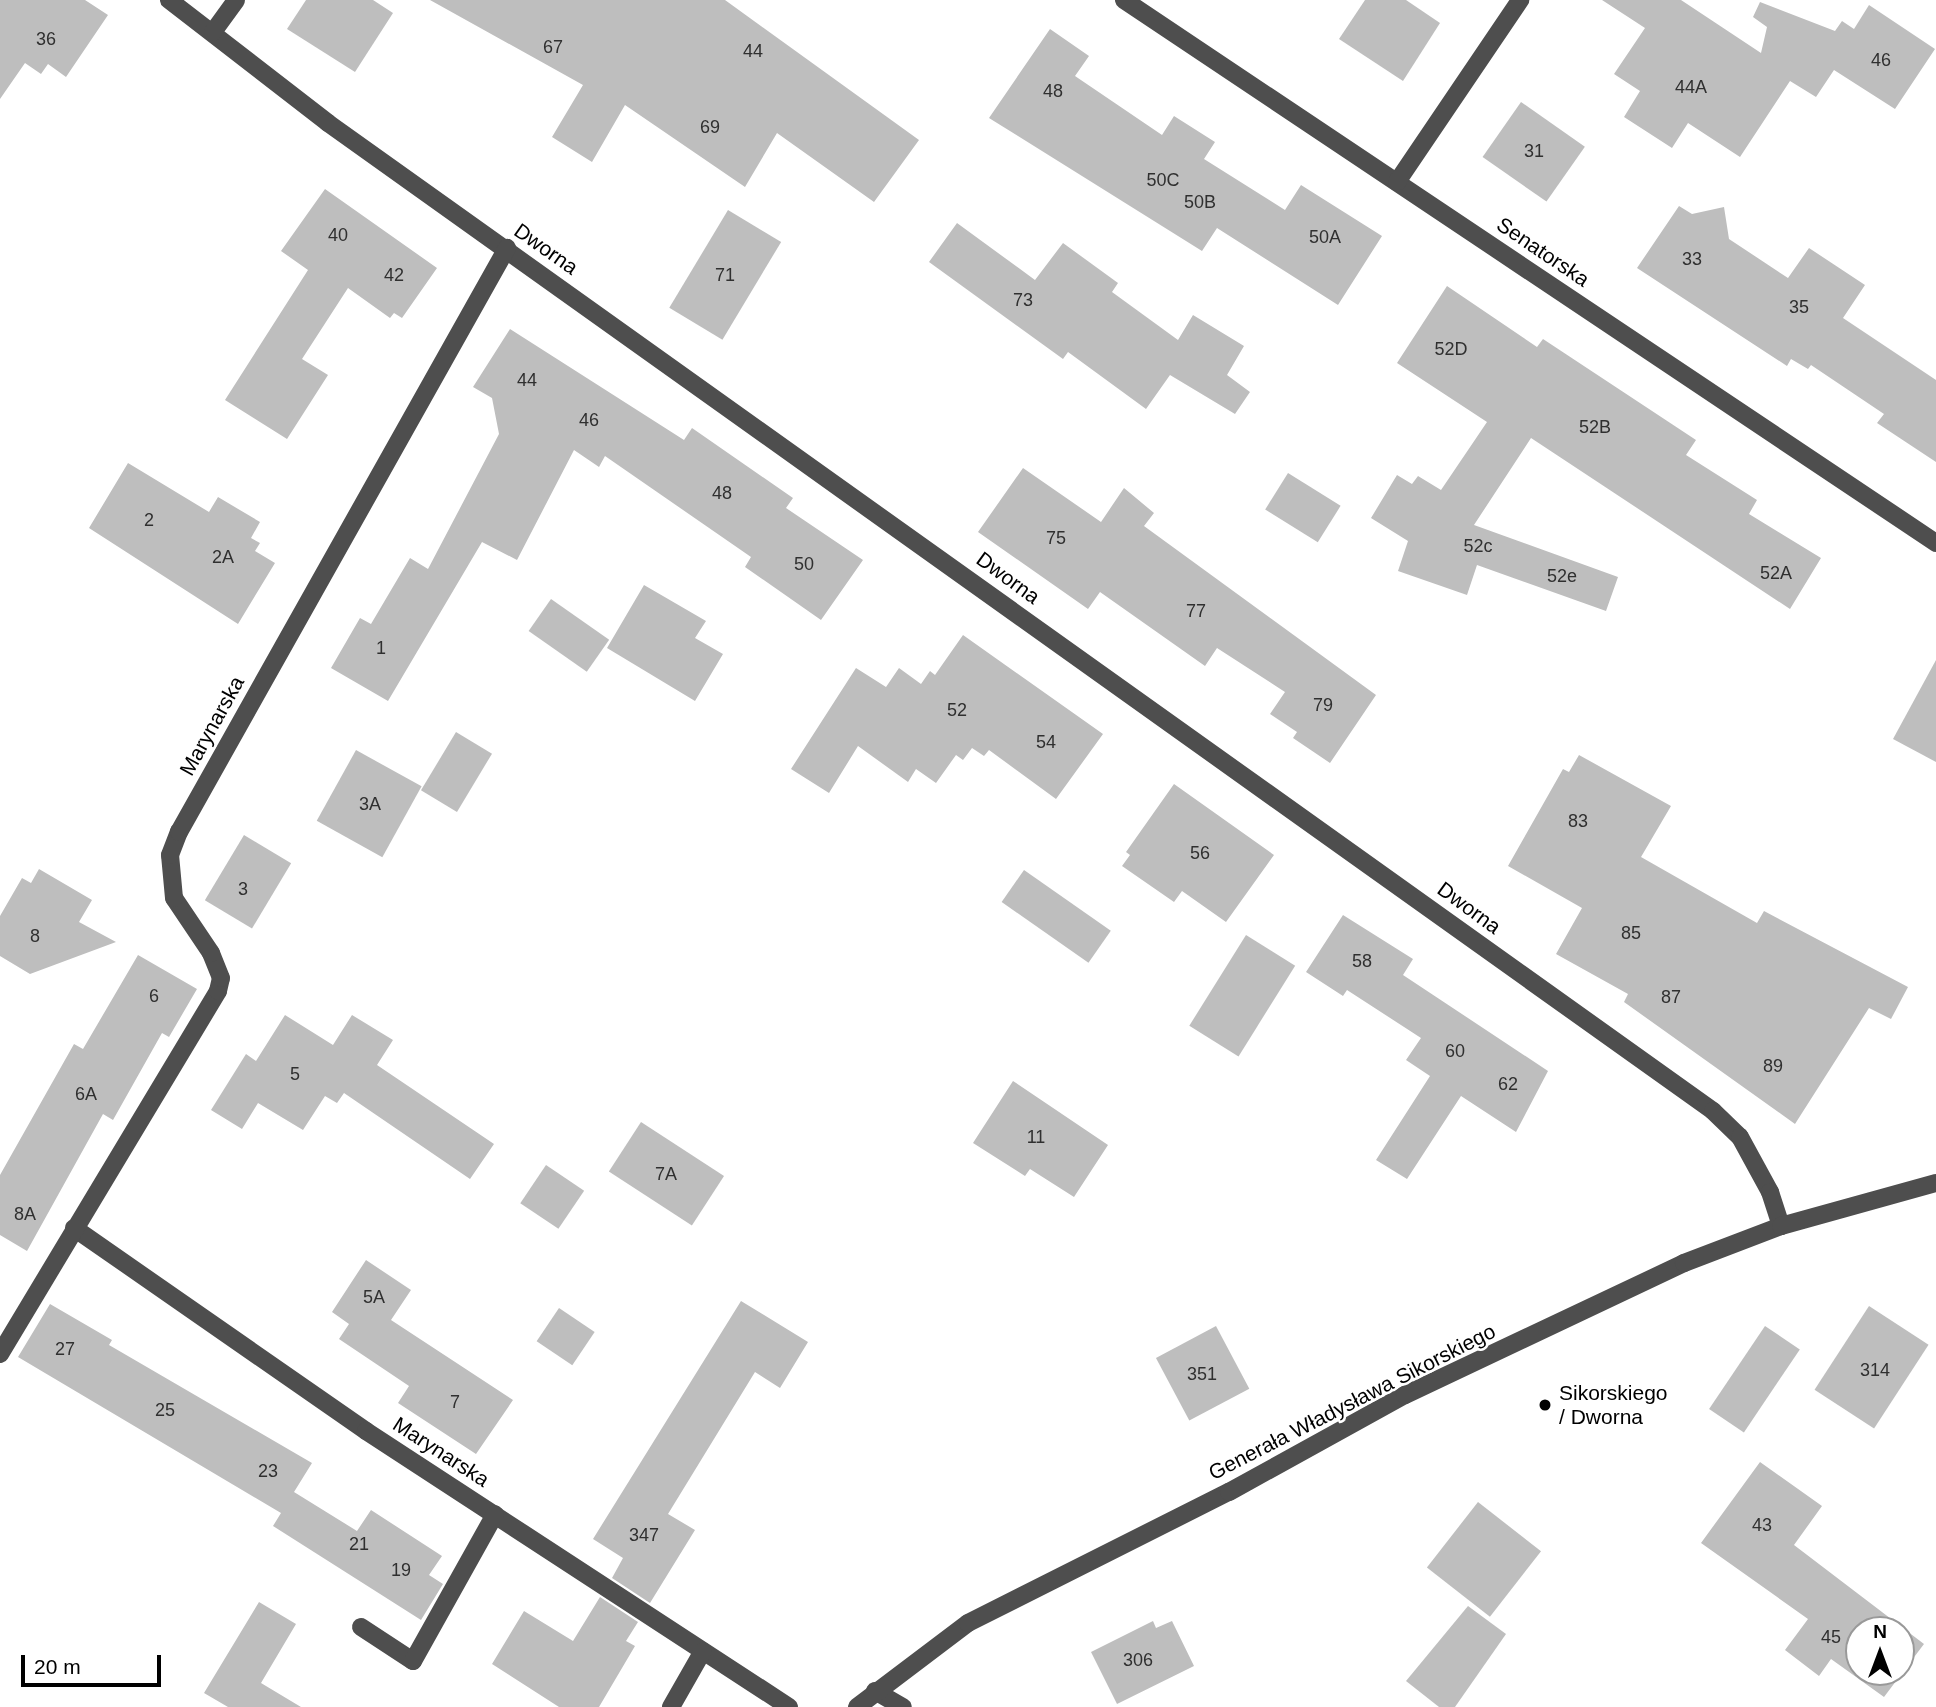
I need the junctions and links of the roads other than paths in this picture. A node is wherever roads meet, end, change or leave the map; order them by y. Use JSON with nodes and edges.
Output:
{"nodes":[{"id":1,"x":169,"y":0,"type":"edge"},
{"id":2,"x":236,"y":0,"type":"edge"},
{"id":3,"x":1124,"y":0,"type":"edge"},
{"id":4,"x":1520,"y":0,"type":"edge"},
{"id":5,"x":213,"y":32,"type":"junction"},
{"id":6,"x":1397,"y":182,"type":"junction"},
{"id":7,"x":507,"y":248,"type":"junction"},
{"id":8,"x":1936,"y":543,"type":"edge"},
{"id":9,"x":1936,"y":1182,"type":"edge"},
{"id":10,"x":1781,"y":1226,"type":"junction"},
{"id":11,"x":74,"y":1228,"type":"junction"},
{"id":12,"x":0,"y":1353,"type":"edge"},
{"id":13,"x":495,"y":1514,"type":"junction"},
{"id":14,"x":361,"y":1627,"type":"dead end"},
{"id":15,"x":703,"y":1651,"type":"junction"},
{"id":16,"x":875,"y":1691,"type":"junction"},
{"id":17,"x":671,"y":1707,"type":"edge"},
{"id":18,"x":789,"y":1707,"type":"edge"},
{"id":19,"x":857,"y":1707,"type":"edge"},
{"id":20,"x":903,"y":1707,"type":"edge"}],
"edges":[{"from":1,"to":5,"type":"street","name":"Dworna"},
{"from":2,"to":5,"type":"street"},
{"from":3,"to":6,"type":"street","name":"Senatorska"},
{"from":4,"to":6,"type":"street"},
{"from":5,"to":7,"type":"street","name":"Dworna"},
{"from":6,"to":8,"type":"street","name":"Senatorska"},
{"from":7,"to":10,"type":"street","name":"Dworna"},
{"from":7,"to":11,"type":"street","name":"Marynarska"},
{"from":9,"to":10,"type":"street","name":"Generała Władysława Sikorskiego"},
{"from":10,"to":16,"type":"street","name":"Generała Władysława Sikorskiego"},
{"from":11,"to":12,"type":"street","name":"Marynarska"},
{"from":11,"to":13,"type":"street","name":"Marynarska"},
{"from":13,"to":14,"type":"street"},
{"from":13,"to":15,"type":"street","name":"Marynarska"},
{"from":15,"to":17,"type":"street"},
{"from":15,"to":18,"type":"street","name":"Marynarska"},
{"from":16,"to":19,"type":"street","name":"Generała Władysława Sikorskiego"},
{"from":16,"to":20,"type":"street"}]}
